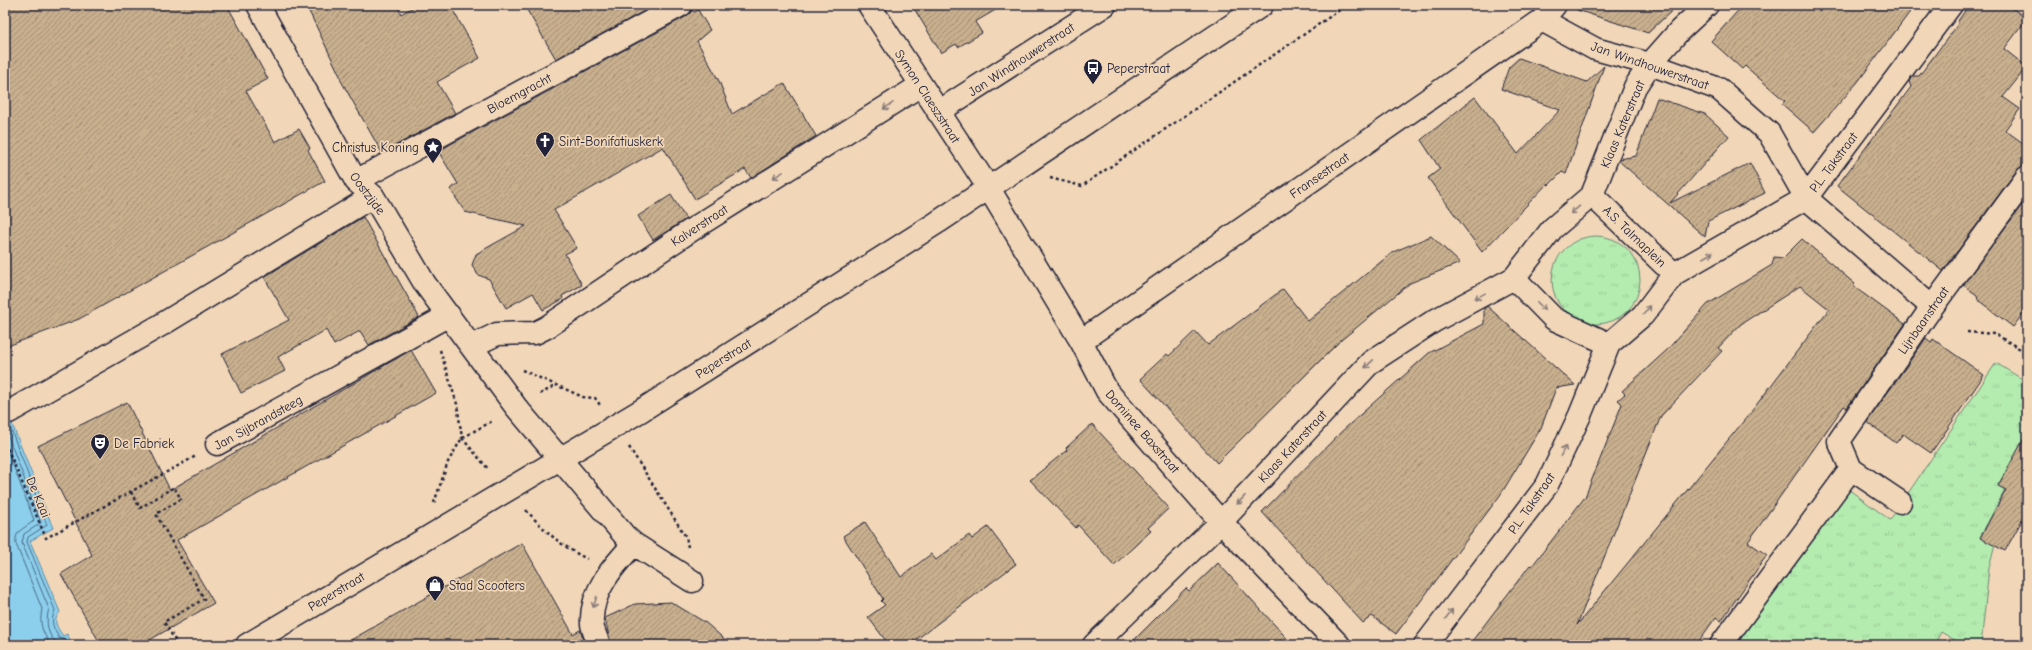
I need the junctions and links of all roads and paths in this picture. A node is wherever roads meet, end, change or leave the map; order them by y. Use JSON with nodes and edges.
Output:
{"nodes":[{"id":1,"x":258,"y":5,"type":"edge"},
{"id":2,"x":681,"y":5,"type":"edge"},
{"id":3,"x":869,"y":5,"type":"edge"},
{"id":4,"x":1105,"y":5,"type":"edge"},
{"id":5,"x":1262,"y":5,"type":"edge"},
{"id":6,"x":1347,"y":5,"type":"edge"},
{"id":7,"x":1707,"y":5,"type":"edge"},
{"id":8,"x":1951,"y":5,"type":"edge"},
{"id":9,"x":1548,"y":12,"type":"edge"},
{"id":10,"x":1650,"y":64,"type":"junction"},
{"id":11,"x":921,"y":85,"type":"junction"},
{"id":12,"x":938,"y":112,"type":"junction"},
{"id":13,"x":1015,"y":169,"type":"junction"},
{"id":14,"x":2027,"y":177,"type":"edge"},
{"id":15,"x":356,"y":181,"type":"junction"},
{"id":16,"x":988,"y":187,"type":"junction"},
{"id":17,"x":1592,"y":195,"type":"junction"},
{"id":18,"x":373,"y":196,"type":"junction"},
{"id":19,"x":1806,"y":198,"type":"junction"},
{"id":20,"x":1674,"y":274,"type":"junction"},
{"id":21,"x":1514,"y":278,"type":"junction"},
{"id":22,"x":1932,"y":307,"type":"junction"},
{"id":23,"x":449,"y":315,"type":"junction"},
{"id":24,"x":1967,"y":332,"type":"dead end"},
{"id":25,"x":1081,"y":341,"type":"junction"},
{"id":26,"x":1608,"y":344,"type":"junction"},
{"id":27,"x":472,"y":346,"type":"junction"},
{"id":28,"x":2027,"y":353,"type":"edge"},
{"id":29,"x":555,"y":385,"type":"dead end"},
{"id":30,"x":9,"y":412,"type":"dead end"},
{"id":31,"x":614,"y":426,"type":"junction"},
{"id":32,"x":462,"y":438,"type":"junction"},
{"id":33,"x":5,"y":443,"type":"edge"},
{"id":34,"x":217,"y":444,"type":"joint"},
{"id":35,"x":558,"y":458,"type":"junction"},
{"id":36,"x":1851,"y":469,"type":"junction"},
{"id":37,"x":508,"y":489,"type":"junction"},
{"id":38,"x":131,"y":492,"type":"junction"},
{"id":39,"x":1900,"y":502,"type":"dead end"},
{"id":40,"x":1221,"y":522,"type":"junction"},
{"id":41,"x":66,"y":528,"type":"joint"},
{"id":42,"x":425,"y":538,"type":"junction"},
{"id":43,"x":634,"y":544,"type":"junction"},
{"id":44,"x":612,"y":567,"type":"junction"},
{"id":45,"x":692,"y":581,"type":"joint"},
{"id":46,"x":178,"y":645,"type":"edge"},
{"id":47,"x":247,"y":645,"type":"edge"},
{"id":48,"x":599,"y":645,"type":"edge"},
{"id":49,"x":1094,"y":645,"type":"edge"},
{"id":50,"x":1339,"y":645,"type":"edge"},
{"id":51,"x":1425,"y":645,"type":"edge"},
{"id":52,"x":1722,"y":645,"type":"edge"}],
"edges":[{"from":1,"to":15,"type":"street","name":"Oostzijde"},
{"from":2,"to":15,"type":"street","name":"Bloemgracht"},
{"from":3,"to":11,"type":"street","name":"Symon Claeszstraat"},
{"from":4,"to":12,"type":"street","name":"Jan Windhouwerstraat"},
{"from":5,"to":13,"type":"street","name":"Peperstraat"},
{"from":6,"to":13,"type":"path"},
{"from":7,"to":10,"type":"street","name":"Klaas Katerstraat"},
{"from":8,"to":19,"type":"street","name":"P.L. Takstraat"},
{"from":9,"to":10,"type":"street","name":"Jan Windhouwerstraat"},
{"from":9,"to":25,"type":"street","name":"Fransestraat"},
{"from":10,"to":17,"type":"street","name":"Klaas Katerstraat"},
{"from":10,"to":19,"type":"street","name":"Jan Windhouwerstraat"},
{"from":11,"to":12,"type":"street","name":"Symon Claeszstraat"},
{"from":11,"to":27,"type":"street","name":"Kalverstraat","one_way":true},
{"from":12,"to":16,"type":"street","name":"Symon Claeszstraat"},
{"from":13,"to":16,"type":"street","name":"Peperstraat"},
{"from":14,"to":22,"type":"street","name":"Lijnbaanstraat"},
{"from":15,"to":18,"type":"street","name":"Oostzijde"},
{"from":16,"to":25,"type":"street","name":"Dominee Baxstraat"},
{"from":16,"to":31,"type":"street","name":"Peperstraat"},
{"from":17,"to":20,"type":"street","name":"A.S. Talmaplein"},
{"from":17,"to":21,"type":"street","name":"A.S. Talmaplein","one_way":true},
{"from":18,"to":23,"type":"street","name":"Oostzijde"},
{"from":18,"to":30,"type":"street"},
{"from":20,"to":19,"type":"street","name":"P.L. Takstraat","one_way":true},
{"from":19,"to":22,"type":"street","name":"Jan Windhouwerstraat"},
{"from":26,"to":20,"type":"street","name":"A.S. Talmaplein","one_way":true},
{"from":21,"to":26,"type":"street","one_way":true},
{"from":21,"to":40,"type":"street","name":"Klaas Katerstraat","one_way":true},
{"from":22,"to":36,"type":"street","name":"Lijnbaanstraat"},
{"from":23,"to":27,"type":"street","name":"Oostzijde"},
{"from":23,"to":32,"type":"path"},
{"from":23,"to":34,"type":"street","name":"Jan Sijbrandsteeg"},
{"from":24,"to":28,"type":"path"},
{"from":25,"to":40,"type":"street","name":"Dominee Baxstraat"},
{"from":51,"to":26,"type":"street","name":"P.L. Takstraat","one_way":true},
{"from":27,"to":35,"type":"street","name":"Oostzijde"},
{"from":29,"to":31,"type":"path"},
{"from":31,"to":35,"type":"street","name":"Peperstraat"},
{"from":31,"to":45,"type":"path"},
{"from":32,"to":37,"type":"path"},
{"from":32,"to":42,"type":"path"},
{"from":33,"to":41,"type":"path","name":"De Kaai"},
{"from":34,"to":38,"type":"path","name":"Jan Sijbrandsteeg"},
{"from":35,"to":37,"type":"street","name":"Peperstraat"},
{"from":35,"to":43,"type":"street","name":"Oostzijde"},
{"from":36,"to":39,"type":"street"},
{"from":36,"to":52,"type":"street"},
{"from":37,"to":42,"type":"street","name":"Peperstraat"},
{"from":37,"to":44,"type":"path"},
{"from":38,"to":41,"type":"path","name":"Jan Sijbrandsteeg"},
{"from":38,"to":46,"type":"path"},
{"from":40,"to":49,"type":"street","name":"Klaas Katerstraat"},
{"from":40,"to":50,"type":"street","name":"Dominee Baxstraat"},
{"from":42,"to":47,"type":"street","name":"Peperstraat"},
{"from":43,"to":44,"type":"street"},
{"from":43,"to":45,"type":"street","name":"Oostzijde"},
{"from":44,"to":48,"type":"street","one_way":true}]}
